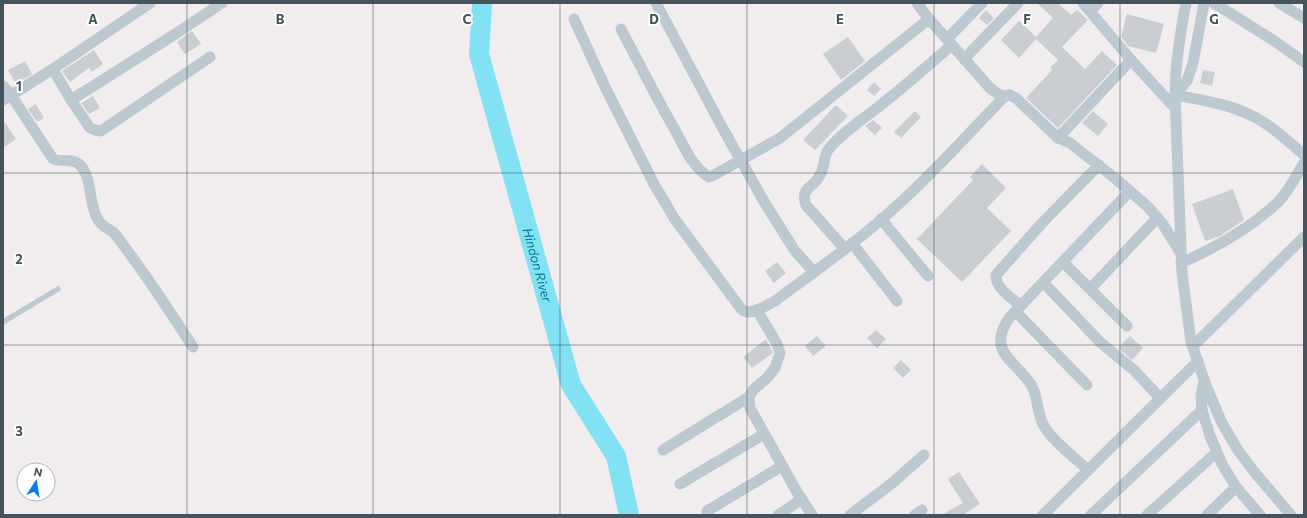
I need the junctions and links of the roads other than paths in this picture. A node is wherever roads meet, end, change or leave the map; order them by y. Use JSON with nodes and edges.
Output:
{"nodes":[{"id":1,"x":222,"y":3,"type":"edge"},
{"id":2,"x":656,"y":3,"type":"edge"},
{"id":3,"x":982,"y":3,"type":"edge"},
{"id":4,"x":1018,"y":3,"type":"edge"},
{"id":5,"x":1098,"y":3,"type":"edge"},
{"id":6,"x":1186,"y":3,"type":"edge"},
{"id":7,"x":1204,"y":3,"type":"edge"},
{"id":8,"x":1214,"y":3,"type":"edge"},
{"id":9,"x":1279,"y":3,"type":"edge"},
{"id":10,"x":147,"y":4,"type":"edge"},
{"id":11,"x":922,"y":5,"type":"edge"},
{"id":12,"x":1086,"y":7,"type":"edge"},
{"id":13,"x":1304,"y":18,"type":"edge"},
{"id":14,"x":574,"y":19,"type":"dead end"},
{"id":15,"x":929,"y":19,"type":"junction"},
{"id":16,"x":621,"y":29,"type":"dead end"},
{"id":17,"x":949,"y":42,"type":"junction"},
{"id":18,"x":210,"y":57,"type":"dead end"},
{"id":19,"x":964,"y":60,"type":"junction"},
{"id":20,"x":1131,"y":60,"type":"junction"},
{"id":21,"x":1304,"y":62,"type":"edge"},
{"id":22,"x":53,"y":69,"type":"junction"},
{"id":23,"x":3,"y":86,"type":"edge"},
{"id":24,"x":1175,"y":95,"type":"junction"},
{"id":25,"x":1005,"y":96,"type":"junction"},
{"id":26,"x":7,"y":98,"type":"edge"},
{"id":27,"x":71,"y":100,"type":"junction"},
{"id":28,"x":1176,"y":108,"type":"junction"},
{"id":29,"x":1058,"y":138,"type":"junction"},
{"id":30,"x":1304,"y":155,"type":"edge"},
{"id":31,"x":740,"y":160,"type":"junction"},
{"id":32,"x":1304,"y":163,"type":"edge"},
{"id":33,"x":1099,"y":165,"type":"junction"},
{"id":34,"x":1130,"y":191,"type":"junction"},
{"id":35,"x":1157,"y":218,"type":"junction"},
{"id":36,"x":881,"y":219,"type":"junction"},
{"id":37,"x":1304,"y":237,"type":"edge"},
{"id":38,"x":848,"y":246,"type":"junction"},
{"id":39,"x":1181,"y":257,"type":"junction"},
{"id":40,"x":1063,"y":262,"type":"junction"},
{"id":41,"x":814,"y":272,"type":"junction"},
{"id":42,"x":928,"y":276,"type":"dead end"},
{"id":43,"x":1044,"y":283,"type":"junction"},
{"id":44,"x":58,"y":289,"type":"dead end"},
{"id":45,"x":1090,"y":289,"type":"junction"},
{"id":46,"x":897,"y":301,"type":"dead end"},
{"id":47,"x":1019,"y":309,"type":"junction"},
{"id":48,"x":757,"y":310,"type":"junction"},
{"id":49,"x":3,"y":322,"type":"edge"},
{"id":50,"x":1126,"y":326,"type":"dead end"},
{"id":51,"x":1193,"y":346,"type":"junction"},
{"id":52,"x":194,"y":347,"type":"dead end"},
{"id":53,"x":1198,"y":361,"type":"junction"},
{"id":54,"x":1204,"y":380,"type":"junction"},
{"id":55,"x":1087,"y":385,"type":"dead end"},
{"id":56,"x":749,"y":397,"type":"junction"},
{"id":57,"x":1160,"y":398,"type":"junction"},
{"id":58,"x":1202,"y":410,"type":"junction"},
{"id":59,"x":764,"y":434,"type":"junction"},
{"id":60,"x":663,"y":450,"type":"dead end"},
{"id":61,"x":1217,"y":452,"type":"junction"},
{"id":62,"x":924,"y":455,"type":"dead end"},
{"id":63,"x":782,"y":466,"type":"junction"},
{"id":64,"x":1088,"y":470,"type":"junction"},
{"id":65,"x":680,"y":484,"type":"dead end"},
{"id":66,"x":1236,"y":487,"type":"junction"},
{"id":67,"x":802,"y":499,"type":"junction"},
{"id":68,"x":707,"y":511,"type":"dead end"},
{"id":69,"x":778,"y":515,"type":"edge"},
{"id":70,"x":812,"y":515,"type":"edge"},
{"id":71,"x":850,"y":515,"type":"edge"},
{"id":72,"x":1043,"y":515,"type":"edge"},
{"id":73,"x":1091,"y":515,"type":"edge"},
{"id":74,"x":1147,"y":515,"type":"edge"},
{"id":75,"x":1207,"y":515,"type":"edge"},
{"id":76,"x":1260,"y":515,"type":"edge"},
{"id":77,"x":1290,"y":515,"type":"edge"}],
"edges":[{"from":1,"to":27,"type":"street"},
{"from":2,"to":31,"type":"street"},
{"from":3,"to":17,"type":"street"},
{"from":4,"to":19,"type":"street"},
{"from":5,"to":12,"type":"street"},
{"from":6,"to":24,"type":"street"},
{"from":7,"to":24,"type":"street"},
{"from":8,"to":21,"type":"street"},
{"from":9,"to":13,"type":"street"},
{"from":10,"to":22,"type":"street"},
{"from":11,"to":15,"type":"street"},
{"from":12,"to":20,"type":"street"},
{"from":14,"to":48,"type":"street"},
{"from":15,"to":17,"type":"street"},
{"from":15,"to":31,"type":"street"},
{"from":16,"to":31,"type":"street"},
{"from":17,"to":19,"type":"street"},
{"from":17,"to":38,"type":"street"},
{"from":18,"to":27,"type":"street"},
{"from":19,"to":25,"type":"street"},
{"from":20,"to":28,"type":"street"},
{"from":20,"to":29,"type":"street"},
{"from":22,"to":26,"type":"street"},
{"from":22,"to":27,"type":"street"},
{"from":23,"to":26,"type":"street"},
{"from":24,"to":28,"type":"street"},
{"from":24,"to":30,"type":"street"},
{"from":25,"to":29,"type":"street"},
{"from":25,"to":36,"type":"street"},
{"from":26,"to":52,"type":"street"},
{"from":28,"to":39,"type":"street"},
{"from":29,"to":33,"type":"street"},
{"from":31,"to":41,"type":"street"},
{"from":32,"to":39,"type":"street"},
{"from":33,"to":34,"type":"street"},
{"from":33,"to":47,"type":"street"},
{"from":34,"to":35,"type":"street"},
{"from":34,"to":40,"type":"street"},
{"from":35,"to":39,"type":"street"},
{"from":35,"to":45,"type":"street"},
{"from":36,"to":38,"type":"street"},
{"from":36,"to":42,"type":"street"},
{"from":37,"to":51,"type":"street"},
{"from":38,"to":41,"type":"street"},
{"from":38,"to":46,"type":"street"},
{"from":39,"to":51,"type":"street"},
{"from":40,"to":43,"type":"street"},
{"from":40,"to":45,"type":"street"},
{"from":41,"to":48,"type":"street"},
{"from":43,"to":47,"type":"street"},
{"from":43,"to":57,"type":"street"},
{"from":44,"to":49,"type":"lane"},
{"from":45,"to":50,"type":"street"},
{"from":47,"to":55,"type":"street"},
{"from":47,"to":64,"type":"street"},
{"from":48,"to":56,"type":"street"},
{"from":51,"to":53,"type":"street"},
{"from":53,"to":54,"type":"street"},
{"from":53,"to":57,"type":"street"},
{"from":54,"to":58,"type":"street"},
{"from":54,"to":77,"type":"street"},
{"from":56,"to":59,"type":"street"},
{"from":56,"to":60,"type":"street"},
{"from":57,"to":64,"type":"street"},
{"from":58,"to":61,"type":"street"},
{"from":58,"to":73,"type":"street"},
{"from":59,"to":63,"type":"street"},
{"from":59,"to":65,"type":"street"},
{"from":61,"to":66,"type":"street"},
{"from":61,"to":74,"type":"street"},
{"from":62,"to":71,"type":"street"},
{"from":63,"to":67,"type":"street"},
{"from":63,"to":68,"type":"street"},
{"from":64,"to":72,"type":"street"},
{"from":66,"to":75,"type":"street"},
{"from":66,"to":76,"type":"street"},
{"from":67,"to":69,"type":"street"},
{"from":67,"to":70,"type":"street"}]}
